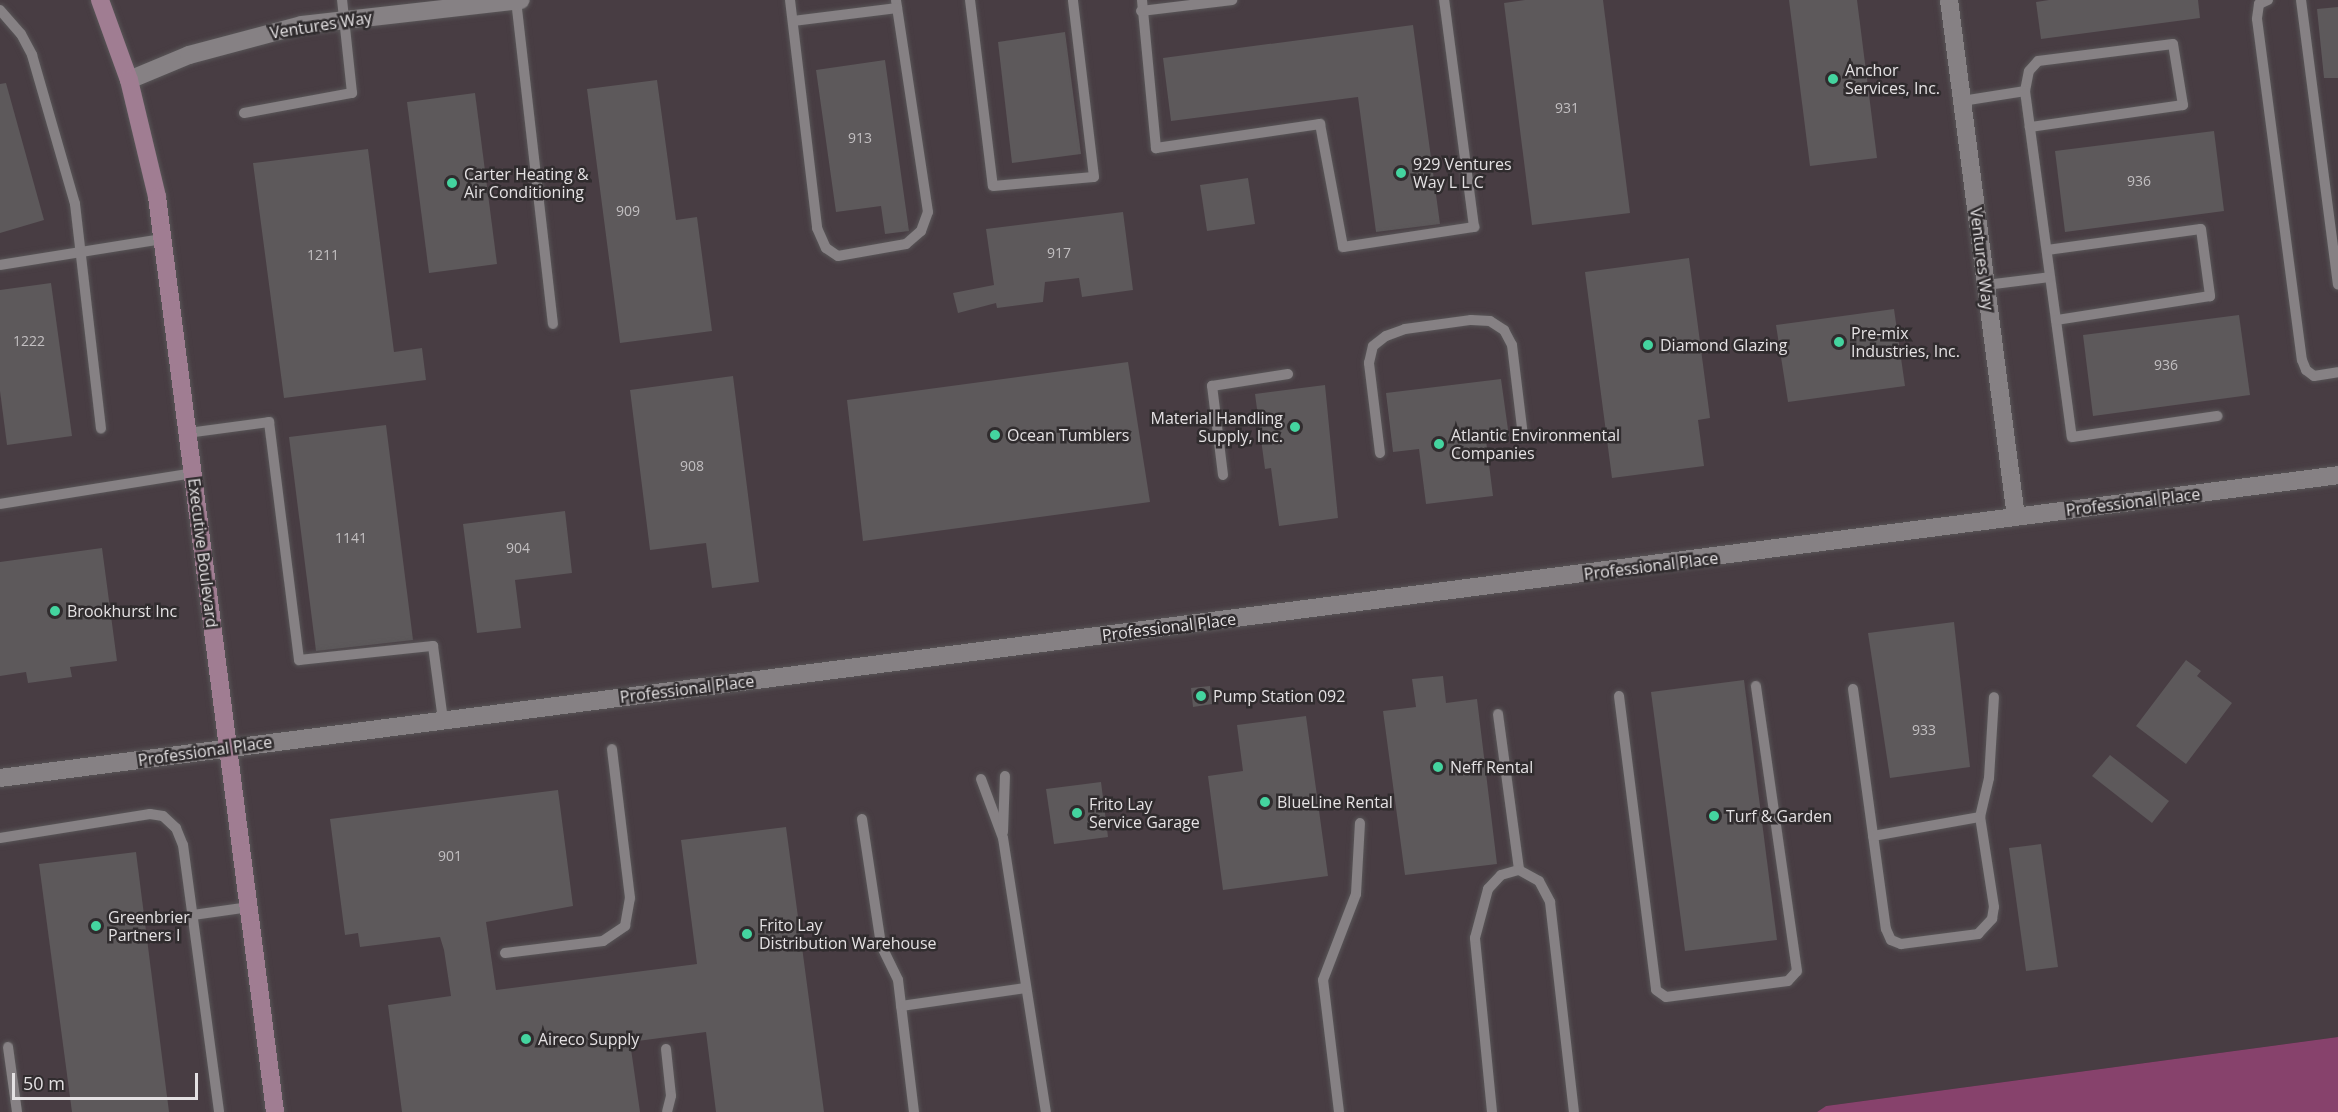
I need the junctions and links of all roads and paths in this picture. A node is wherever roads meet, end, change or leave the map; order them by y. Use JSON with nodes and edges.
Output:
{"nodes":[{"id":1,"x":100,"y":0,"type":"edge"},
{"id":2,"x":342,"y":0,"type":"edge"},
{"id":3,"x":516,"y":0,"type":"edge"},
{"id":4,"x":521,"y":0,"type":"edge"},
{"id":5,"x":790,"y":0,"type":"edge"},
{"id":6,"x":970,"y":0,"type":"edge"},
{"id":7,"x":1073,"y":0,"type":"edge"},
{"id":8,"x":1232,"y":0,"type":"edge"},
{"id":9,"x":1444,"y":0,"type":"edge"},
{"id":10,"x":1949,"y":0,"type":"edge"},
{"id":11,"x":2268,"y":0,"type":"edge"},
{"id":12,"x":2301,"y":0,"type":"edge"},
{"id":13,"x":896,"y":4,"type":"edge"},
{"id":14,"x":1142,"y":5,"type":"edge"},
{"id":15,"x":0,"y":10,"type":"edge"},
{"id":16,"x":345,"y":19,"type":"junction"},
{"id":17,"x":793,"y":21,"type":"junction"},
{"id":18,"x":129,"y":80,"type":"junction"},
{"id":19,"x":2025,"y":91,"type":"junction"},
{"id":20,"x":1962,"y":101,"type":"junction"},
{"id":21,"x":244,"y":113,"type":"dead end"},
{"id":22,"x":2030,"y":127,"type":"junction"},
{"id":23,"x":162,"y":239,"type":"junction"},
{"id":24,"x":2047,"y":250,"type":"junction"},
{"id":25,"x":81,"y":253,"type":"junction"},
{"id":26,"x":0,"y":265,"type":"edge"},
{"id":27,"x":2050,"y":277,"type":"junction"},
{"id":28,"x":1986,"y":285,"type":"junction"},
{"id":29,"x":2338,"y":285,"type":"edge"},
{"id":30,"x":2056,"y":320,"type":"junction"},
{"id":31,"x":553,"y":324,"type":"dead end"},
{"id":32,"x":2338,"y":372,"type":"edge"},
{"id":33,"x":1288,"y":375,"type":"dead end"},
{"id":34,"x":2217,"y":416,"type":"dead end"},
{"id":35,"x":100,"y":428,"type":"dead end"},
{"id":36,"x":188,"y":433,"type":"junction"},
{"id":37,"x":1523,"y":436,"type":"dead end"},
{"id":38,"x":1380,"y":453,"type":"dead end"},
{"id":39,"x":193,"y":473,"type":"junction"},
{"id":40,"x":1223,"y":474,"type":"dead end"},
{"id":41,"x":2338,"y":475,"type":"edge"},
{"id":42,"x":0,"y":504,"type":"edge"},
{"id":43,"x":2016,"y":518,"type":"junction"},
{"id":44,"x":1756,"y":686,"type":"dead end"},
{"id":45,"x":1853,"y":689,"type":"dead end"},
{"id":46,"x":1619,"y":696,"type":"dead end"},
{"id":47,"x":1994,"y":697,"type":"dead end"},
{"id":48,"x":1498,"y":714,"type":"dead end"},
{"id":49,"x":443,"y":720,"type":"junction"},
{"id":50,"x":229,"y":748,"type":"junction"},
{"id":51,"x":612,"y":749,"type":"dead end"},
{"id":52,"x":1005,"y":776,"type":"dead end"},
{"id":53,"x":0,"y":778,"type":"edge"},
{"id":54,"x":981,"y":779,"type":"dead end"},
{"id":55,"x":1980,"y":817,"type":"junction"},
{"id":56,"x":862,"y":819,"type":"dead end"},
{"id":57,"x":1360,"y":823,"type":"dead end"},
{"id":58,"x":1873,"y":836,"type":"junction"},
{"id":59,"x":0,"y":838,"type":"edge"},
{"id":60,"x":1003,"y":838,"type":"junction"},
{"id":61,"x":1519,"y":870,"type":"junction"},
{"id":62,"x":249,"y":907,"type":"junction"},
{"id":63,"x":193,"y":915,"type":"junction"},
{"id":64,"x":505,"y":953,"type":"dead end"},
{"id":65,"x":1026,"y":988,"type":"junction"},
{"id":66,"x":901,"y":1006,"type":"junction"},
{"id":67,"x":8,"y":1047,"type":"dead end"},
{"id":68,"x":666,"y":1049,"type":"dead end"},
{"id":69,"x":17,"y":1112,"type":"edge"},
{"id":70,"x":219,"y":1112,"type":"edge"},
{"id":71,"x":275,"y":1112,"type":"edge"},
{"id":72,"x":667,"y":1112,"type":"edge"},
{"id":73,"x":914,"y":1112,"type":"edge"},
{"id":74,"x":1046,"y":1112,"type":"edge"},
{"id":75,"x":1339,"y":1112,"type":"edge"},
{"id":76,"x":1492,"y":1112,"type":"edge"},
{"id":77,"x":1574,"y":1112,"type":"edge"}],
"edges":[{"from":1,"to":18,"type":"street","name":"Executive Boulevard"},
{"from":2,"to":16,"type":"lane"},
{"from":3,"to":4,"type":"street","name":"Ventures Way"},
{"from":3,"to":16,"type":"street","name":"Ventures Way"},
{"from":3,"to":31,"type":"lane"},
{"from":5,"to":17,"type":"lane"},
{"from":6,"to":7,"type":"lane"},
{"from":8,"to":14,"type":"lane"},
{"from":9,"to":14,"type":"lane"},
{"from":10,"to":20,"type":"street","name":"Ventures Way"},
{"from":11,"to":32,"type":"lane"},
{"from":12,"to":29,"type":"lane"},
{"from":13,"to":17,"type":"lane"},
{"from":13,"to":17,"type":"lane"},
{"from":15,"to":25,"type":"lane"},
{"from":16,"to":18,"type":"street","name":"Ventures Way"},
{"from":16,"to":21,"type":"lane"},
{"from":18,"to":23,"type":"street","name":"Executive Boulevard"},
{"from":19,"to":20,"type":"lane"},
{"from":19,"to":22,"type":"lane"},
{"from":19,"to":22,"type":"lane"},
{"from":20,"to":28,"type":"street","name":"Ventures Way"},
{"from":22,"to":24,"type":"lane"},
{"from":23,"to":25,"type":"lane"},
{"from":23,"to":36,"type":"street","name":"Executive Boulevard"},
{"from":24,"to":27,"type":"lane"},
{"from":24,"to":30,"type":"lane"},
{"from":25,"to":26,"type":"lane"},
{"from":25,"to":35,"type":"lane"},
{"from":27,"to":28,"type":"lane"},
{"from":27,"to":30,"type":"lane"},
{"from":28,"to":43,"type":"street","name":"Ventures Way"},
{"from":30,"to":34,"type":"lane"},
{"from":33,"to":40,"type":"lane"},
{"from":36,"to":39,"type":"street","name":"Executive Boulevard"},
{"from":36,"to":49,"type":"lane"},
{"from":37,"to":38,"type":"lane"},
{"from":39,"to":42,"type":"lane"},
{"from":39,"to":50,"type":"street","name":"Executive Boulevard"},
{"from":41,"to":43,"type":"street","name":"Professional Place"},
{"from":43,"to":49,"type":"street","name":"Professional Place"},
{"from":44,"to":46,"type":"lane"},
{"from":45,"to":58,"type":"lane"},
{"from":47,"to":55,"type":"lane"},
{"from":48,"to":61,"type":"lane"},
{"from":49,"to":50,"type":"street","name":"Professional Place"},
{"from":50,"to":53,"type":"street","name":"Professional Place"},
{"from":50,"to":62,"type":"street","name":"Executive Boulevard"},
{"from":51,"to":64,"type":"lane"},
{"from":52,"to":60,"type":"lane"},
{"from":54,"to":60,"type":"lane"},
{"from":55,"to":58,"type":"lane"},
{"from":55,"to":58,"type":"lane"},
{"from":56,"to":66,"type":"lane"},
{"from":57,"to":75,"type":"lane"},
{"from":59,"to":63,"type":"lane"},
{"from":60,"to":65,"type":"lane"},
{"from":61,"to":76,"type":"lane"},
{"from":61,"to":77,"type":"lane"},
{"from":62,"to":63,"type":"lane"},
{"from":62,"to":71,"type":"street","name":"Executive Boulevard"},
{"from":63,"to":70,"type":"lane"},
{"from":65,"to":66,"type":"lane"},
{"from":65,"to":74,"type":"lane"},
{"from":66,"to":73,"type":"lane"},
{"from":67,"to":69,"type":"lane"},
{"from":68,"to":72,"type":"lane"}]}
